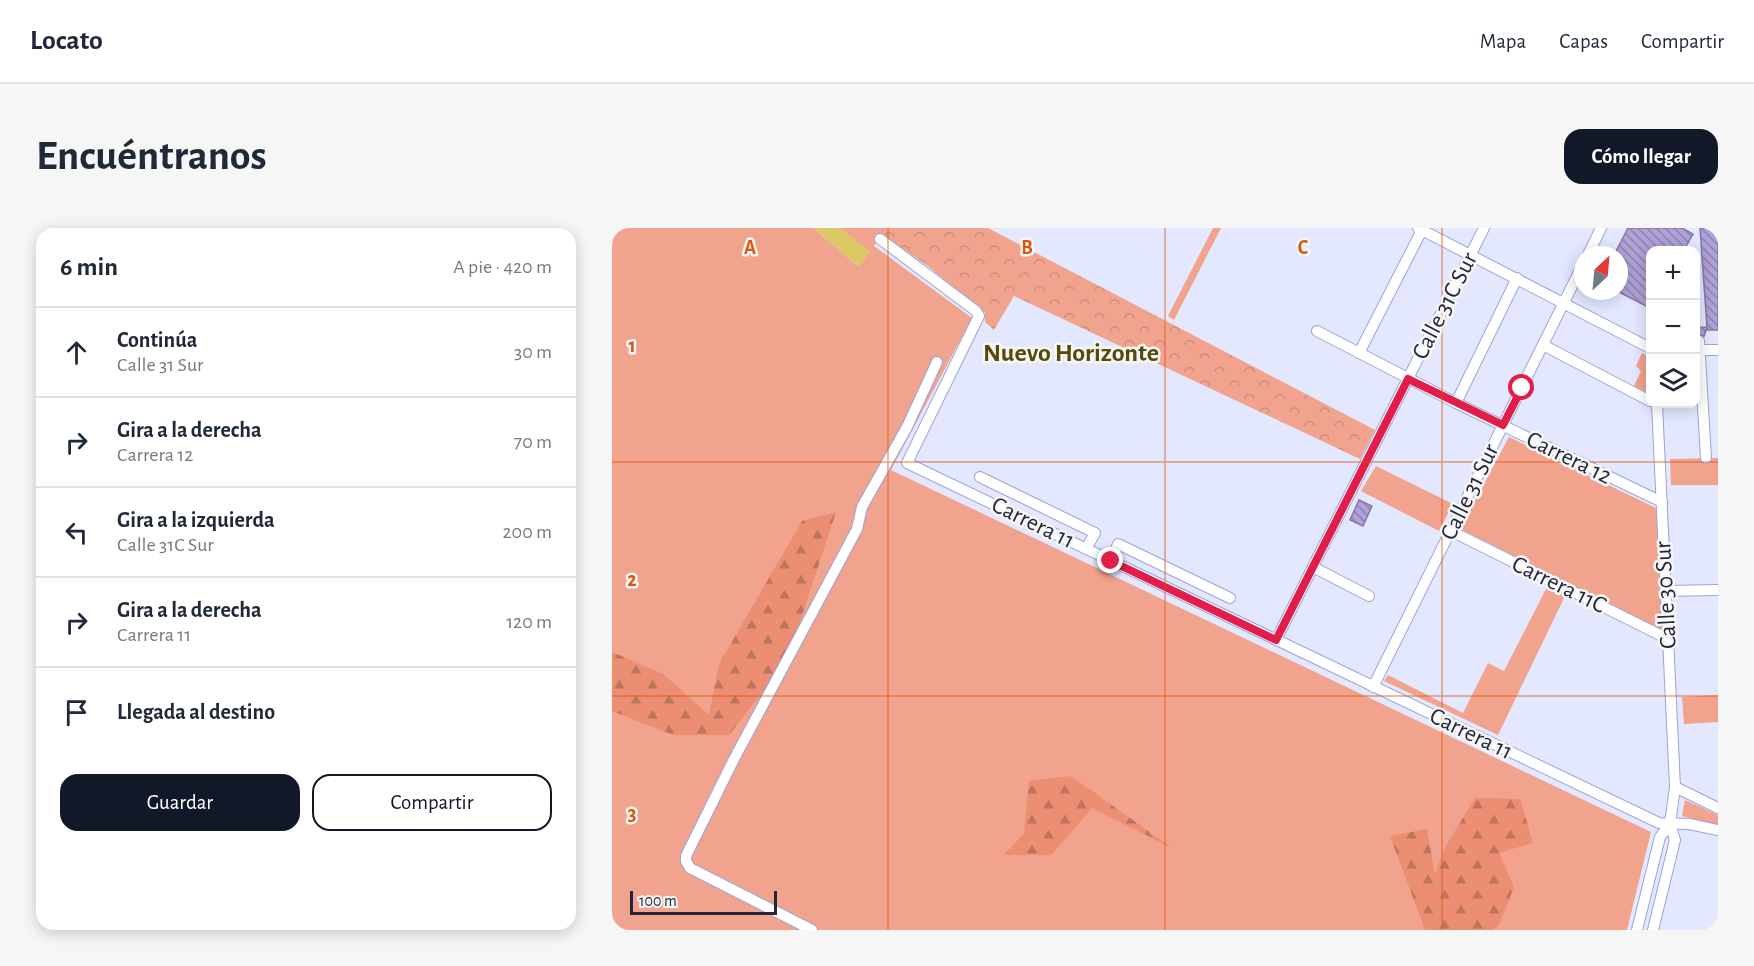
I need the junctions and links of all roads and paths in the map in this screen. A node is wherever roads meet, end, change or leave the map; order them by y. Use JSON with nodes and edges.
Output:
{"nodes":[{"id":1,"x":1484,"y":228,"type":"edge"},
{"id":2,"x":1601,"y":228,"type":"edge"},
{"id":3,"x":1420,"y":229,"type":"edge"},
{"id":4,"x":880,"y":239,"type":"dead end"},
{"id":5,"x":1592,"y":246,"type":"edge"},
{"id":6,"x":1471,"y":254,"type":"junction"},
{"id":7,"x":1517,"y":278,"type":"junction"},
{"id":8,"x":1574,"y":282,"type":"edge"},
{"id":9,"x":1564,"y":302,"type":"junction"},
{"id":10,"x":1317,"y":331,"type":"dead end"},
{"id":11,"x":1543,"y":345,"type":"junction"},
{"id":12,"x":1646,"y":346,"type":"edge"},
{"id":13,"x":1700,"y":347,"type":"edge"},
{"id":14,"x":1718,"y":350,"type":"edge"},
{"id":15,"x":1359,"y":353,"type":"junction"},
{"id":16,"x":1699,"y":354,"type":"edge"},
{"id":17,"x":937,"y":363,"type":"dead end"},
{"id":18,"x":1408,"y":379,"type":"junction"},
{"id":19,"x":1646,"y":399,"type":"edge"},
{"id":20,"x":1456,"y":403,"type":"junction"},
{"id":21,"x":1657,"y":408,"type":"edge"},
{"id":22,"x":1503,"y":425,"type":"junction"},
{"id":23,"x":1706,"y":458,"type":"dead end"},
{"id":24,"x":980,"y":477,"type":"dead end"},
{"id":25,"x":1662,"y":502,"type":"junction"},
{"id":26,"x":1450,"y":531,"type":"junction"},
{"id":27,"x":1086,"y":549,"type":"junction"},
{"id":28,"x":1111,"y":561,"type":"junction"},
{"id":29,"x":1313,"y":567,"type":"junction"},
{"id":30,"x":1718,"y":590,"type":"edge"},
{"id":31,"x":1666,"y":591,"type":"junction"},
{"id":32,"x":1369,"y":596,"type":"dead end"},
{"id":33,"x":1230,"y":598,"type":"dead end"},
{"id":34,"x":1668,"y":639,"type":"junction"},
{"id":35,"x":1276,"y":640,"type":"junction"},
{"id":36,"x":1373,"y":687,"type":"junction"},
{"id":37,"x":1675,"y":787,"type":"junction"},
{"id":38,"x":1718,"y":808,"type":"edge"},
{"id":39,"x":1670,"y":824,"type":"junction"},
{"id":40,"x":1718,"y":830,"type":"edge"},
{"id":41,"x":813,"y":930,"type":"edge"},
{"id":42,"x":1637,"y":930,"type":"edge"},
{"id":43,"x":1653,"y":930,"type":"edge"}],
"edges":[{"from":1,"to":6,"type":"street","name":"Calle 31C Sur"},
{"from":2,"to":5,"type":"street"},
{"from":3,"to":6,"type":"street"},
{"from":3,"to":15,"type":"street"},
{"from":4,"to":27,"type":"street","name":"Carrera 11"},
{"from":6,"to":7,"type":"street"},
{"from":6,"to":18,"type":"street","name":"Calle 31C Sur"},
{"from":7,"to":9,"type":"street"},
{"from":7,"to":20,"type":"street"},
{"from":8,"to":9,"type":"street","name":"Calle 31 Sur"},
{"from":9,"to":11,"type":"street","name":"Calle 31 Sur"},
{"from":9,"to":12,"type":"street"},
{"from":10,"to":15,"type":"street","name":"Carrera 12"},
{"from":11,"to":19,"type":"street"},
{"from":11,"to":22,"type":"street","name":"Calle 31 Sur"},
{"from":13,"to":14,"type":"street"},
{"from":15,"to":18,"type":"street","name":"Carrera 12"},
{"from":16,"to":23,"type":"street"},
{"from":17,"to":41,"type":"street"},
{"from":18,"to":20,"type":"street","name":"Carrera 12"},
{"from":18,"to":29,"type":"street","name":"Calle 31C Sur"},
{"from":20,"to":22,"type":"street","name":"Carrera 12"},
{"from":21,"to":25,"type":"street","name":"Calle 30 Sur"},
{"from":22,"to":25,"type":"street","name":"Carrera 12"},
{"from":22,"to":26,"type":"street","name":"Calle 31 Sur"},
{"from":24,"to":27,"type":"street"},
{"from":25,"to":31,"type":"street","name":"Calle 30 Sur"},
{"from":26,"to":34,"type":"street","name":"Carrera 11C"},
{"from":26,"to":36,"type":"street","name":"Calle 31 Sur"},
{"from":27,"to":28,"type":"street","name":"Carrera 11"},
{"from":28,"to":33,"type":"street"},
{"from":28,"to":35,"type":"street","name":"Carrera 11"},
{"from":29,"to":32,"type":"street"},
{"from":29,"to":35,"type":"street","name":"Calle 31C Sur"},
{"from":30,"to":31,"type":"street"},
{"from":31,"to":34,"type":"street","name":"Calle 30 Sur"},
{"from":34,"to":37,"type":"street","name":"Calle 30 Sur"},
{"from":35,"to":36,"type":"street","name":"Carrera 11"},
{"from":36,"to":39,"type":"street","name":"Carrera 11"},
{"from":37,"to":38,"type":"street"},
{"from":37,"to":39,"type":"street","name":"Calle 30 Sur"},
{"from":39,"to":40,"type":"street","name":"Carrera 11"},
{"from":39,"to":42,"type":"street"},
{"from":39,"to":43,"type":"street"}]}
